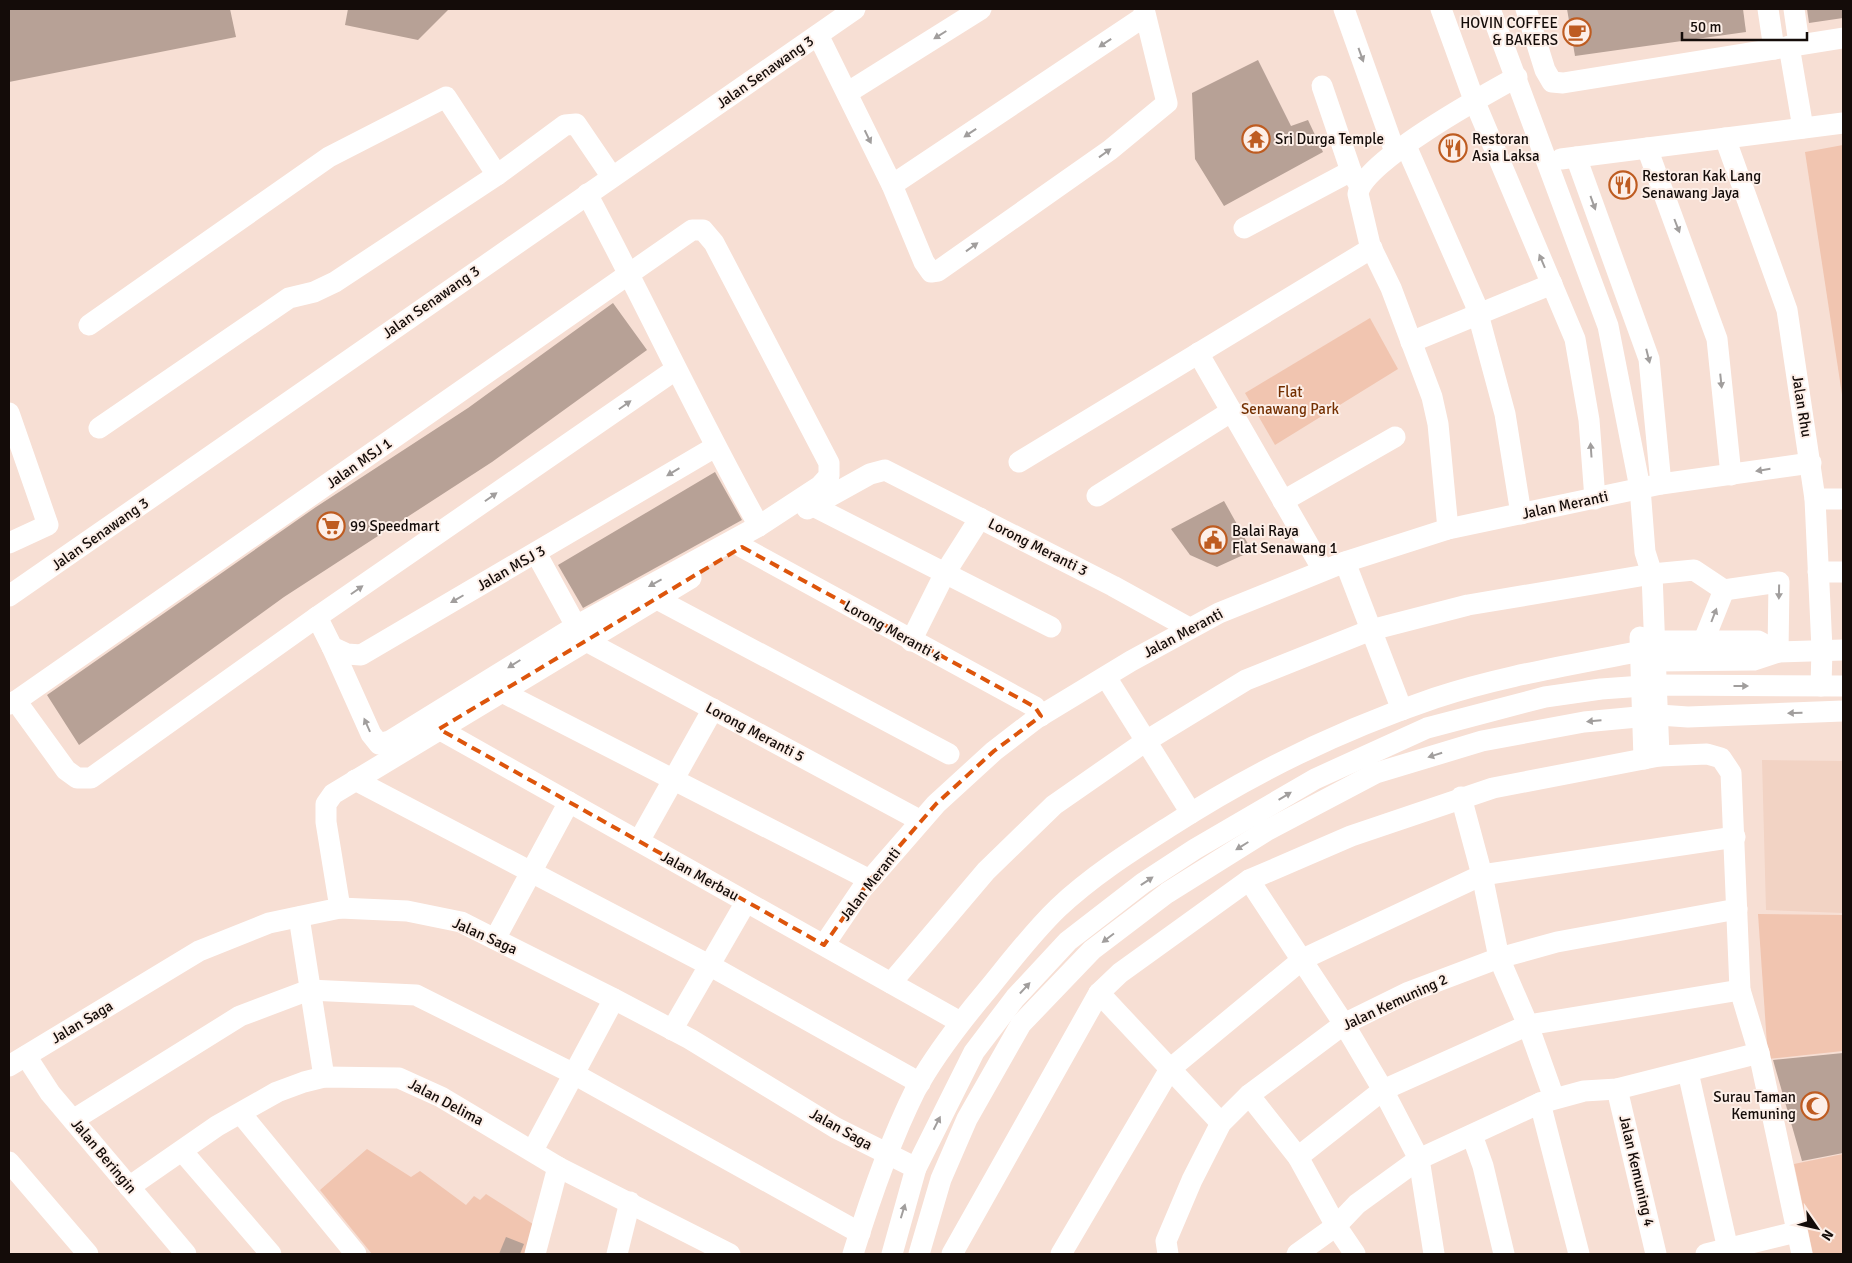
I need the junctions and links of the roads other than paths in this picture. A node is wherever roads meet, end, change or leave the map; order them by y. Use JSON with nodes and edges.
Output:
{"nodes":[{"id":1,"x":855,"y":9,"type":"edge"},
{"id":2,"x":981,"y":9,"type":"edge"},
{"id":3,"x":1344,"y":9,"type":"edge"},
{"id":4,"x":1441,"y":9,"type":"edge"},
{"id":5,"x":1490,"y":9,"type":"edge"},
{"id":6,"x":1526,"y":9,"type":"edge"},
{"id":7,"x":1768,"y":9,"type":"edge"},
{"id":8,"x":1794,"y":9,"type":"edge"},
{"id":9,"x":1144,"y":12,"type":"edge"},
{"id":10,"x":818,"y":36,"type":"junction"},
{"id":11,"x":1843,"y":38,"type":"edge"},
{"id":12,"x":1787,"y":46,"type":"junction"},
{"id":13,"x":1517,"y":77,"type":"junction"},
{"id":14,"x":1322,"y":86,"type":"dead end"},
{"id":15,"x":846,"y":93,"type":"junction"},
{"id":16,"x":1474,"y":100,"type":"junction"},
{"id":17,"x":1843,"y":122,"type":"edge"},
{"id":18,"x":1803,"y":128,"type":"junction"},
{"id":19,"x":1725,"y":138,"type":"junction"},
{"id":20,"x":1648,"y":148,"type":"junction"},
{"id":21,"x":1400,"y":149,"type":"junction"},
{"id":22,"x":1576,"y":157,"type":"junction"},
{"id":23,"x":1546,"y":161,"type":"junction"},
{"id":24,"x":497,"y":175,"type":"junction"},
{"id":25,"x":612,"y":177,"type":"junction"},
{"id":26,"x":1355,"y":178,"type":"junction"},
{"id":27,"x":892,"y":185,"type":"junction"},
{"id":28,"x":587,"y":194,"type":"junction"},
{"id":29,"x":1244,"y":228,"type":"dead end"},
{"id":30,"x":1372,"y":248,"type":"junction"},
{"id":31,"x":630,"y":274,"type":"junction"},
{"id":32,"x":1552,"y":284,"type":"junction"},
{"id":33,"x":1478,"y":316,"type":"junction"},
{"id":34,"x":88,"y":325,"type":"dead end"},
{"id":35,"x":1411,"y":342,"type":"junction"},
{"id":36,"x":1198,"y":353,"type":"junction"},
{"id":37,"x":675,"y":370,"type":"junction"},
{"id":38,"x":1232,"y":411,"type":"junction"},
{"id":39,"x":9,"y":413,"type":"edge"},
{"id":40,"x":99,"y":428,"type":"dead end"},
{"id":41,"x":1395,"y":437,"type":"dead end"},
{"id":42,"x":715,"y":447,"type":"junction"},
{"id":43,"x":1019,"y":462,"type":"dead end"},
{"id":44,"x":1811,"y":463,"type":"junction"},
{"id":45,"x":1731,"y":475,"type":"junction"},
{"id":46,"x":1661,"y":484,"type":"junction"},
{"id":47,"x":1640,"y":488,"type":"junction"},
{"id":48,"x":1097,"y":496,"type":"dead end"},
{"id":49,"x":1595,"y":499,"type":"junction"},
{"id":50,"x":1815,"y":499,"type":"junction"},
{"id":51,"x":1843,"y":499,"type":"edge"},
{"id":52,"x":1283,"y":501,"type":"junction"},
{"id":53,"x":813,"y":506,"type":"junction"},
{"id":54,"x":1521,"y":514,"type":"junction"},
{"id":55,"x":980,"y":518,"type":"junction"},
{"id":56,"x":759,"y":526,"type":"junction"},
{"id":57,"x":1448,"y":529,"type":"junction"},
{"id":58,"x":9,"y":543,"type":"edge"},
{"id":59,"x":742,"y":547,"type":"junction"},
{"id":60,"x":536,"y":553,"type":"junction"},
{"id":61,"x":1345,"y":562,"type":"junction"},
{"id":62,"x":1323,"y":570,"type":"junction"},
{"id":63,"x":1818,"y":572,"type":"junction"},
{"id":64,"x":1843,"y":572,"type":"edge"},
{"id":65,"x":946,"y":574,"type":"junction"},
{"id":66,"x":1646,"y":575,"type":"junction"},
{"id":67,"x":1724,"y":590,"type":"junction"},
{"id":68,"x":9,"y":596,"type":"edge"},
{"id":69,"x":657,"y":599,"type":"junction"},
{"id":70,"x":317,"y":617,"type":"junction"},
{"id":71,"x":1051,"y":627,"type":"dead end"},
{"id":72,"x":1189,"y":628,"type":"junction"},
{"id":73,"x":1371,"y":630,"type":"junction"},
{"id":74,"x":582,"y":634,"type":"junction"},
{"id":75,"x":911,"y":641,"type":"junction"},
{"id":76,"x":332,"y":647,"type":"junction"},
{"id":77,"x":1822,"y":649,"type":"junction"},
{"id":78,"x":1843,"y":650,"type":"edge"},
{"id":79,"x":1651,"y":651,"type":"junction"},
{"id":80,"x":1704,"y":651,"type":"junction"},
{"id":81,"x":1778,"y":652,"type":"junction"},
{"id":82,"x":1106,"y":677,"type":"junction"},
{"id":83,"x":1650,"y":685,"type":"junction"},
{"id":84,"x":1692,"y":686,"type":"junction"},
{"id":85,"x":1821,"y":686,"type":"junction"},
{"id":86,"x":1843,"y":686,"type":"edge"},
{"id":87,"x":502,"y":692,"type":"junction"},
{"id":88,"x":13,"y":702,"type":"edge"},
{"id":89,"x":713,"y":709,"type":"junction"},
{"id":90,"x":1402,"y":710,"type":"junction"},
{"id":91,"x":1843,"y":711,"type":"edge"},
{"id":92,"x":1041,"y":716,"type":"junction"},
{"id":93,"x":1651,"y":716,"type":"junction"},
{"id":94,"x":439,"y":729,"type":"junction"},
{"id":95,"x":1146,"y":741,"type":"junction"},
{"id":96,"x":949,"y":754,"type":"dead end"},
{"id":97,"x":1652,"y":758,"type":"junction"},
{"id":98,"x":355,"y":780,"type":"junction"},
{"id":99,"x":674,"y":780,"type":"junction"},
{"id":100,"x":1461,"y":797,"type":"junction"},
{"id":101,"x":569,"y":802,"type":"junction"},
{"id":102,"x":1190,"y":813,"type":"junction"},
{"id":103,"x":921,"y":821,"type":"junction"},
{"id":104,"x":1735,"y":837,"type":"junction"},
{"id":105,"x":639,"y":841,"type":"junction"},
{"id":106,"x":531,"y":872,"type":"junction"},
{"id":107,"x":1482,"y":875,"type":"junction"},
{"id":108,"x":870,"y":880,"type":"junction"},
{"id":109,"x":1249,"y":880,"type":"junction"},
{"id":110,"x":746,"y":902,"type":"junction"},
{"id":111,"x":340,"y":908,"type":"junction"},
{"id":112,"x":1737,"y":909,"type":"junction"},
{"id":113,"x":299,"y":917,"type":"junction"},
{"id":114,"x":495,"y":939,"type":"junction"},
{"id":115,"x":824,"y":945,"type":"junction"},
{"id":116,"x":1499,"y":958,"type":"junction"},
{"id":117,"x":1303,"y":959,"type":"junction"},
{"id":118,"x":710,"y":965,"type":"junction"},
{"id":119,"x":891,"y":983,"type":"junction"},
{"id":120,"x":309,"y":990,"type":"junction"},
{"id":121,"x":1740,"y":990,"type":"junction"},
{"id":122,"x":1099,"y":993,"type":"junction"},
{"id":123,"x":614,"y":999,"type":"junction"},
{"id":124,"x":960,"y":1022,"type":"junction"},
{"id":125,"x":1344,"y":1024,"type":"junction"},
{"id":126,"x":1528,"y":1024,"type":"junction"},
{"id":127,"x":672,"y":1030,"type":"junction"},
{"id":128,"x":1759,"y":1053,"type":"junction"},
{"id":129,"x":17,"y":1061,"type":"edge"},
{"id":130,"x":1170,"y":1069,"type":"junction"},
{"id":131,"x":1688,"y":1072,"type":"junction"},
{"id":132,"x":574,"y":1074,"type":"junction"},
{"id":133,"x":324,"y":1077,"type":"junction"},
{"id":134,"x":920,"y":1083,"type":"junction"},
{"id":135,"x":1617,"y":1089,"type":"junction"},
{"id":136,"x":1383,"y":1090,"type":"junction"},
{"id":137,"x":1249,"y":1095,"type":"junction"},
{"id":138,"x":1547,"y":1100,"type":"junction"},
{"id":139,"x":242,"y":1114,"type":"junction"},
{"id":140,"x":74,"y":1120,"type":"junction"},
{"id":141,"x":1221,"y":1123,"type":"junction"},
{"id":142,"x":1472,"y":1135,"type":"junction"},
{"id":143,"x":533,"y":1150,"type":"junction"},
{"id":144,"x":182,"y":1151,"type":"junction"},
{"id":145,"x":887,"y":1154,"type":"junction"},
{"id":146,"x":1298,"y":1158,"type":"junction"},
{"id":147,"x":1419,"y":1159,"type":"junction"},
{"id":148,"x":9,"y":1162,"type":"edge"},
{"id":149,"x":558,"y":1167,"type":"junction"},
{"id":150,"x":916,"y":1168,"type":"junction"},
{"id":151,"x":129,"y":1186,"type":"junction"},
{"id":152,"x":630,"y":1202,"type":"junction"},
{"id":153,"x":1336,"y":1226,"type":"junction"},
{"id":154,"x":1796,"y":1232,"type":"junction"},
{"id":155,"x":860,"y":1233,"type":"junction"},
{"id":156,"x":696,"y":1247,"type":"edge"},
{"id":157,"x":1729,"y":1252,"type":"edge"},
{"id":158,"x":88,"y":1254,"type":"edge"},
{"id":159,"x":186,"y":1254,"type":"edge"},
{"id":160,"x":272,"y":1254,"type":"edge"},
{"id":161,"x":356,"y":1254,"type":"edge"},
{"id":162,"x":535,"y":1254,"type":"edge"},
{"id":163,"x":617,"y":1254,"type":"edge"},
{"id":164,"x":730,"y":1254,"type":"edge"},
{"id":165,"x":853,"y":1254,"type":"edge"},
{"id":166,"x":892,"y":1254,"type":"edge"},
{"id":167,"x":920,"y":1254,"type":"edge"},
{"id":168,"x":952,"y":1254,"type":"edge"},
{"id":169,"x":1061,"y":1254,"type":"edge"},
{"id":170,"x":1168,"y":1254,"type":"edge"},
{"id":171,"x":1297,"y":1254,"type":"edge"},
{"id":172,"x":1355,"y":1254,"type":"edge"},
{"id":173,"x":1434,"y":1254,"type":"edge"},
{"id":174,"x":1504,"y":1254,"type":"edge"},
{"id":175,"x":1579,"y":1254,"type":"edge"},
{"id":176,"x":1656,"y":1254,"type":"edge"},
{"id":177,"x":1706,"y":1254,"type":"edge"},
{"id":178,"x":1802,"y":1254,"type":"edge"}],
"edges":[{"from":1,"to":10,"type":"street","name":"Jalan Senawang 3"},
{"from":2,"to":15,"type":"street","one_way":true},
{"from":3,"to":21,"type":"street","one_way":true},
{"from":4,"to":16,"type":"street"},
{"from":5,"to":13,"type":"street"},
{"from":6,"to":12,"type":"street"},
{"from":7,"to":12,"type":"street"},
{"from":8,"to":12,"type":"street"},
{"from":9,"to":27,"type":"street","one_way":true},
{"from":27,"to":9,"type":"street","one_way":true},
{"from":10,"to":15,"type":"street"},
{"from":10,"to":25,"type":"street","name":"Jalan Senawang 3"},
{"from":11,"to":12,"type":"street"},
{"from":12,"to":18,"type":"street"},
{"from":13,"to":16,"type":"street"},
{"from":13,"to":23,"type":"street"},
{"from":14,"to":26,"type":"street"},
{"from":15,"to":27,"type":"street","one_way":true},
{"from":16,"to":21,"type":"street"},
{"from":32,"to":16,"type":"street","one_way":true},
{"from":17,"to":18,"type":"street"},
{"from":18,"to":19,"type":"street"},
{"from":19,"to":20,"type":"street"},
{"from":19,"to":44,"type":"street","name":"Jalan Rhu"},
{"from":20,"to":22,"type":"street"},
{"from":20,"to":45,"type":"street","one_way":true},
{"from":21,"to":26,"type":"street"},
{"from":21,"to":33,"type":"street"},
{"from":22,"to":23,"type":"street"},
{"from":22,"to":46,"type":"street","one_way":true},
{"from":23,"to":47,"type":"street"},
{"from":24,"to":25,"type":"street"},
{"from":24,"to":34,"type":"street"},
{"from":24,"to":40,"type":"street"},
{"from":25,"to":28,"type":"street","name":"Jalan Senawang 3"},
{"from":26,"to":29,"type":"street"},
{"from":26,"to":30,"type":"street"},
{"from":28,"to":31,"type":"street"},
{"from":28,"to":68,"type":"street","name":"Jalan Senawang 3"},
{"from":30,"to":35,"type":"street"},
{"from":30,"to":36,"type":"street"},
{"from":31,"to":37,"type":"street"},
{"from":31,"to":56,"type":"street","name":"Jalan MSJ 1"},
{"from":31,"to":88,"type":"street","name":"Jalan MSJ 1"},
{"from":32,"to":33,"type":"street"},
{"from":49,"to":32,"type":"street","one_way":true},
{"from":33,"to":35,"type":"street"},
{"from":33,"to":54,"type":"street"},
{"from":35,"to":57,"type":"street"},
{"from":36,"to":38,"type":"street"},
{"from":36,"to":43,"type":"street"},
{"from":37,"to":42,"type":"street"},
{"from":70,"to":37,"type":"street","one_way":true},
{"from":38,"to":48,"type":"street"},
{"from":38,"to":52,"type":"street"},
{"from":39,"to":58,"type":"street"},
{"from":41,"to":52,"type":"street"},
{"from":42,"to":56,"type":"street"},
{"from":42,"to":60,"type":"street","name":"Jalan MSJ 3","one_way":true},
{"from":44,"to":45,"type":"street","name":"Jalan Meranti","one_way":true},
{"from":44,"to":50,"type":"street","name":"Jalan Rhu"},
{"from":45,"to":46,"type":"street","name":"Jalan Meranti"},
{"from":46,"to":47,"type":"street","name":"Jalan Meranti"},
{"from":47,"to":49,"type":"street","name":"Jalan Meranti"},
{"from":47,"to":66,"type":"street"},
{"from":49,"to":54,"type":"street","name":"Jalan Meranti"},
{"from":50,"to":51,"type":"street"},
{"from":50,"to":63,"type":"street","name":"Jalan Rhu"},
{"from":52,"to":62,"type":"street"},
{"from":53,"to":55,"type":"street","name":"Lorong Meranti 3"},
{"from":53,"to":59,"type":"street"},
{"from":53,"to":65,"type":"street"},
{"from":54,"to":57,"type":"street","name":"Jalan Meranti"},
{"from":55,"to":65,"type":"street"},
{"from":55,"to":72,"type":"street","name":"Lorong Meranti 3"},
{"from":56,"to":74,"type":"street","one_way":true},
{"from":57,"to":61,"type":"street","name":"Jalan Meranti"},
{"from":59,"to":69,"type":"street"},
{"from":59,"to":75,"type":"street","name":"Lorong Meranti 4"},
{"from":60,"to":74,"type":"street"},
{"from":60,"to":76,"type":"street","name":"Jalan MSJ 3","one_way":true},
{"from":61,"to":62,"type":"street","name":"Jalan Meranti"},
{"from":61,"to":73,"type":"street"},
{"from":62,"to":72,"type":"street","name":"Jalan Meranti"},
{"from":63,"to":64,"type":"street"},
{"from":63,"to":77,"type":"street","name":"Jalan Rhu"},
{"from":65,"to":71,"type":"street"},
{"from":65,"to":75,"type":"street"},
{"from":66,"to":67,"type":"street"},
{"from":66,"to":73,"type":"street"},
{"from":66,"to":79,"type":"street"},
{"from":80,"to":67,"type":"street","one_way":true},
{"from":67,"to":81,"type":"street","one_way":true},
{"from":69,"to":74,"type":"street"},
{"from":69,"to":96,"type":"street"},
{"from":70,"to":76,"type":"street"},
{"from":70,"to":88,"type":"street"},
{"from":72,"to":82,"type":"street","name":"Jalan Meranti"},
{"from":73,"to":90,"type":"street"},
{"from":73,"to":95,"type":"street"},
{"from":74,"to":76,"type":"street","one_way":true},
{"from":74,"to":87,"type":"street"},
{"from":74,"to":89,"type":"street","name":"Lorong Meranti 5"},
{"from":75,"to":92,"type":"street","name":"Lorong Meranti 4"},
{"from":77,"to":78,"type":"street"},
{"from":77,"to":81,"type":"street"},
{"from":77,"to":85,"type":"street","name":"Jalan Rhu"},
{"from":79,"to":80,"type":"street"},
{"from":79,"to":83,"type":"street"},
{"from":79,"to":90,"type":"street"},
{"from":80,"to":81,"type":"street"},
{"from":80,"to":84,"type":"street"},
{"from":82,"to":92,"type":"street","name":"Jalan Meranti"},
{"from":82,"to":95,"type":"street"},
{"from":83,"to":84,"type":"street"},
{"from":83,"to":93,"type":"street"},
{"from":150,"to":83,"type":"street","one_way":true},
{"from":84,"to":85,"type":"street","one_way":true},
{"from":85,"to":86,"type":"street"},
{"from":87,"to":94,"type":"street"},
{"from":87,"to":99,"type":"street"},
{"from":89,"to":99,"type":"street"},
{"from":89,"to":103,"type":"street","name":"Lorong Meranti 5"},
{"from":90,"to":102,"type":"street"},
{"from":91,"to":93,"type":"street","one_way":true},
{"from":92,"to":103,"type":"street","name":"Jalan Meranti"},
{"from":93,"to":97,"type":"street"},
{"from":93,"to":167,"type":"street","one_way":true},
{"from":94,"to":98,"type":"street"},
{"from":94,"to":101,"type":"street","name":"Jalan Merbau"},
{"from":95,"to":102,"type":"street"},
{"from":95,"to":119,"type":"street"},
{"from":97,"to":100,"type":"street"},
{"from":97,"to":104,"type":"street"},
{"from":98,"to":106,"type":"street"},
{"from":98,"to":111,"type":"street"},
{"from":99,"to":105,"type":"street"},
{"from":99,"to":108,"type":"street"},
{"from":100,"to":107,"type":"street"},
{"from":100,"to":109,"type":"street"},
{"from":101,"to":105,"type":"street","name":"Jalan Merbau"},
{"from":101,"to":106,"type":"street"},
{"from":102,"to":124,"type":"street"},
{"from":103,"to":108,"type":"street","name":"Jalan Meranti"},
{"from":104,"to":107,"type":"street"},
{"from":104,"to":112,"type":"street"},
{"from":105,"to":110,"type":"street","name":"Jalan Merbau"},
{"from":106,"to":114,"type":"street"},
{"from":106,"to":118,"type":"street"},
{"from":107,"to":116,"type":"street"},
{"from":107,"to":117,"type":"street"},
{"from":108,"to":115,"type":"street","name":"Jalan Meranti"},
{"from":109,"to":117,"type":"street"},
{"from":109,"to":122,"type":"street"},
{"from":110,"to":115,"type":"street","name":"Jalan Merbau"},
{"from":110,"to":118,"type":"street"},
{"from":111,"to":113,"type":"street","name":"Jalan Saga"},
{"from":111,"to":114,"type":"street","name":"Jalan Saga"},
{"from":112,"to":116,"type":"street","name":"Jalan Kemuning 2"},
{"from":112,"to":121,"type":"street"},
{"from":113,"to":120,"type":"street"},
{"from":113,"to":129,"type":"street","name":"Jalan Saga"},
{"from":114,"to":123,"type":"street","name":"Jalan Saga"},
{"from":115,"to":119,"type":"street","name":"Jalan Merbau"},
{"from":116,"to":125,"type":"street","name":"Jalan Kemuning 2"},
{"from":116,"to":126,"type":"street"},
{"from":117,"to":125,"type":"street"},
{"from":117,"to":130,"type":"street"},
{"from":118,"to":127,"type":"street"},
{"from":118,"to":134,"type":"street"},
{"from":119,"to":124,"type":"street","name":"Jalan Merbau"},
{"from":120,"to":132,"type":"street"},
{"from":120,"to":133,"type":"street"},
{"from":120,"to":140,"type":"street"},
{"from":121,"to":126,"type":"street"},
{"from":121,"to":128,"type":"street"},
{"from":122,"to":130,"type":"street"},
{"from":122,"to":168,"type":"street"},
{"from":123,"to":127,"type":"street","name":"Jalan Saga"},
{"from":123,"to":132,"type":"street"},
{"from":124,"to":134,"type":"street"},
{"from":125,"to":136,"type":"street"},
{"from":125,"to":137,"type":"street","name":"Jalan Kemuning 2"},
{"from":126,"to":136,"type":"street"},
{"from":126,"to":138,"type":"street"},
{"from":127,"to":145,"type":"street","name":"Jalan Saga"},
{"from":128,"to":131,"type":"street"},
{"from":128,"to":154,"type":"street"},
{"from":129,"to":140,"type":"street","name":"Jalan Beringin"},
{"from":130,"to":141,"type":"street"},
{"from":130,"to":169,"type":"street"},
{"from":131,"to":135,"type":"street"},
{"from":131,"to":157,"type":"street"},
{"from":132,"to":143,"type":"street"},
{"from":132,"to":155,"type":"street"},
{"from":133,"to":139,"type":"street","name":"Jalan Delima"},
{"from":133,"to":143,"type":"street","name":"Jalan Delima"},
{"from":134,"to":145,"type":"street"},
{"from":135,"to":138,"type":"street"},
{"from":135,"to":176,"type":"street","name":"Jalan Kemuning 4"},
{"from":136,"to":146,"type":"street"},
{"from":136,"to":147,"type":"street"},
{"from":137,"to":141,"type":"street","name":"Jalan Kemuning 2"},
{"from":137,"to":146,"type":"street"},
{"from":138,"to":142,"type":"street"},
{"from":138,"to":175,"type":"street"},
{"from":139,"to":144,"type":"street","name":"Jalan Delima"},
{"from":139,"to":161,"type":"street"},
{"from":140,"to":151,"type":"street","name":"Jalan Beringin"},
{"from":141,"to":170,"type":"street","name":"Jalan Kemuning 2"},
{"from":142,"to":147,"type":"street"},
{"from":142,"to":174,"type":"street"},
{"from":143,"to":149,"type":"street","name":"Jalan Delima"},
{"from":144,"to":151,"type":"street","name":"Jalan Delima"},
{"from":144,"to":160,"type":"street"},
{"from":145,"to":150,"type":"street","name":"Jalan Saga"},
{"from":145,"to":155,"type":"street"},
{"from":146,"to":153,"type":"street"},
{"from":147,"to":153,"type":"street"},
{"from":147,"to":173,"type":"street"},
{"from":148,"to":158,"type":"street"},
{"from":149,"to":152,"type":"street","name":"Jalan Delima"},
{"from":149,"to":162,"type":"street"},
{"from":166,"to":150,"type":"street","one_way":true},
{"from":151,"to":159,"type":"street","name":"Jalan Beringin"},
{"from":152,"to":156,"type":"street","name":"Jalan Delima"},
{"from":152,"to":163,"type":"street"},
{"from":153,"to":171,"type":"street"},
{"from":153,"to":172,"type":"street"},
{"from":154,"to":157,"type":"street"},
{"from":154,"to":178,"type":"street"},
{"from":155,"to":165,"type":"street"},
{"from":156,"to":164,"type":"street","name":"Jalan Delima"},
{"from":157,"to":177,"type":"street"}]}
